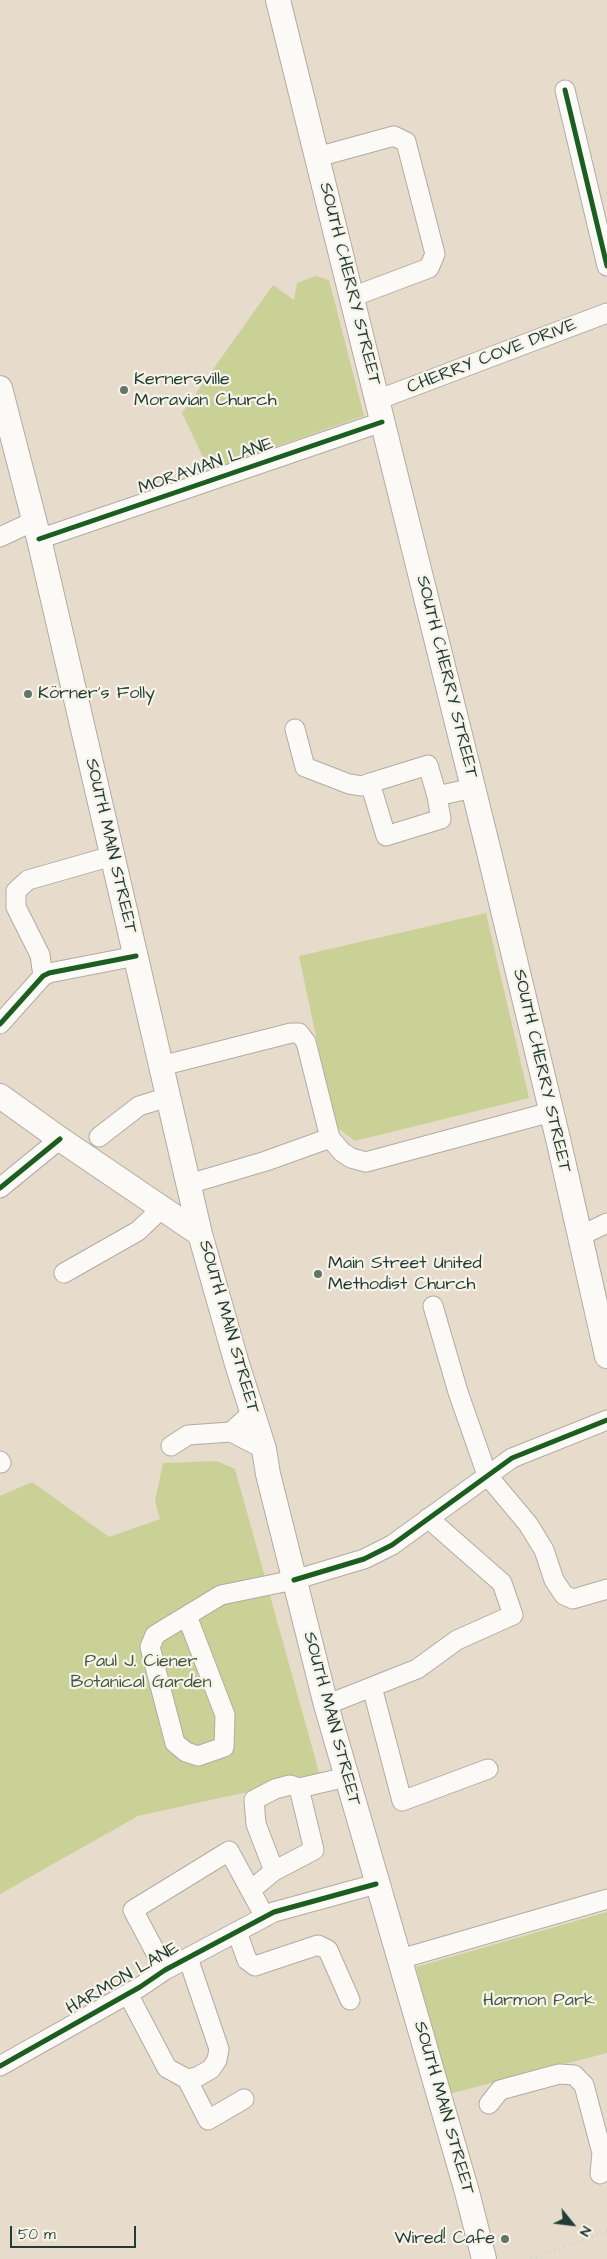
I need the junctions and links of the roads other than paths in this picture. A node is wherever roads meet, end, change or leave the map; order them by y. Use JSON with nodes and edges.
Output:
{"nodes":[{"id":1,"x":278,"y":0,"type":"edge"},
{"id":2,"x":565,"y":90,"type":"dead end"},
{"id":3,"x":317,"y":157,"type":"junction"},
{"id":4,"x":607,"y":266,"type":"edge"},
{"id":5,"x":352,"y":297,"type":"junction"},
{"id":6,"x":607,"y":313,"type":"edge"},
{"id":7,"x":0,"y":388,"type":"edge"},
{"id":8,"x":380,"y":411,"type":"junction"},
{"id":9,"x":37,"y":530,"type":"junction"},
{"id":10,"x":0,"y":536,"type":"edge"},
{"id":11,"x":296,"y":729,"type":"dead end"},
{"id":12,"x":370,"y":783,"type":"junction"},
{"id":13,"x":473,"y":788,"type":"junction"},
{"id":14,"x":437,"y":796,"type":"junction"},
{"id":15,"x":112,"y":856,"type":"junction"},
{"id":16,"x":136,"y":956,"type":"junction"},
{"id":17,"x":43,"y":976,"type":"junction"},
{"id":18,"x":0,"y":1024,"type":"edge"},
{"id":19,"x":161,"y":1066,"type":"junction"},
{"id":20,"x":0,"y":1096,"type":"edge"},
{"id":21,"x":168,"y":1097,"type":"junction"},
{"id":22,"x":552,"y":1112,"type":"junction"},
{"id":23,"x":99,"y":1137,"type":"dead end"},
{"id":24,"x":330,"y":1138,"type":"junction"},
{"id":25,"x":60,"y":1139,"type":"junction"},
{"id":26,"x":188,"y":1184,"type":"junction"},
{"id":27,"x":0,"y":1188,"type":"edge"},
{"id":28,"x":162,"y":1208,"type":"junction"},
{"id":29,"x":607,"y":1223,"type":"edge"},
{"id":30,"x":200,"y":1234,"type":"junction"},
{"id":31,"x":580,"y":1236,"type":"junction"},
{"id":32,"x":64,"y":1273,"type":"dead end"},
{"id":33,"x":433,"y":1306,"type":"dead end"},
{"id":34,"x":607,"y":1356,"type":"edge"},
{"id":35,"x":253,"y":1412,"type":"junction"},
{"id":36,"x":607,"y":1420,"type":"edge"},
{"id":37,"x":232,"y":1432,"type":"junction"},
{"id":38,"x":171,"y":1446,"type":"dead end"},
{"id":39,"x":264,"y":1449,"type":"junction"},
{"id":40,"x":487,"y":1476,"type":"junction"},
{"id":41,"x":428,"y":1518,"type":"junction"},
{"id":42,"x":294,"y":1580,"type":"junction"},
{"id":43,"x":607,"y":1589,"type":"edge"},
{"id":44,"x":187,"y":1616,"type":"junction"},
{"id":45,"x":372,"y":1687,"type":"junction"},
{"id":46,"x":326,"y":1705,"type":"junction"},
{"id":47,"x":488,"y":1769,"type":"dead end"},
{"id":48,"x":347,"y":1777,"type":"junction"},
{"id":49,"x":299,"y":1788,"type":"junction"},
{"id":50,"x":274,"y":1871,"type":"junction"},
{"id":51,"x":376,"y":1884,"type":"junction"},
{"id":52,"x":251,"y":1890,"type":"junction"},
{"id":53,"x":607,"y":1899,"type":"edge"},
{"id":54,"x":265,"y":1917,"type":"junction"},
{"id":55,"x":237,"y":1932,"type":"junction"},
{"id":56,"x":188,"y":1958,"type":"junction"},
{"id":57,"x":400,"y":1959,"type":"junction"},
{"id":58,"x":166,"y":1970,"type":"junction"},
{"id":59,"x":128,"y":1994,"type":"junction"},
{"id":60,"x":350,"y":2000,"type":"dead end"},
{"id":61,"x":0,"y":2066,"type":"edge"},
{"id":62,"x":187,"y":2079,"type":"junction"},
{"id":63,"x":244,"y":2099,"type":"dead end"},
{"id":64,"x":489,"y":2104,"type":"dead end"},
{"id":65,"x":600,"y":2174,"type":"dead end"},
{"id":66,"x":484,"y":2259,"type":"edge"}],
"edges":[{"from":1,"to":3,"type":"main road","name":"SOUTH CHERRY STREET"},
{"from":2,"to":4,"type":"street"},
{"from":3,"to":5,"type":"main road","name":"SOUTH CHERRY STREET"},
{"from":3,"to":5,"type":"street"},
{"from":5,"to":8,"type":"main road","name":"SOUTH CHERRY STREET"},
{"from":6,"to":8,"type":"street","name":"CHERRY COVE DRIVE"},
{"from":7,"to":9,"type":"main road","name":"SOUTH MAIN STREET"},
{"from":8,"to":9,"type":"street","name":"MORAVIAN LANE"},
{"from":8,"to":13,"type":"main road","name":"SOUTH CHERRY STREET"},
{"from":9,"to":10,"type":"street","name":"MORAVIAN LANE"},
{"from":9,"to":15,"type":"main road","name":"SOUTH MAIN STREET"},
{"from":11,"to":12,"type":"street"},
{"from":12,"to":14,"type":"street"},
{"from":12,"to":14,"type":"street"},
{"from":13,"to":14,"type":"street"},
{"from":13,"to":22,"type":"main road","name":"SOUTH CHERRY STREET"},
{"from":15,"to":16,"type":"main road","name":"SOUTH MAIN STREET"},
{"from":15,"to":17,"type":"street"},
{"from":16,"to":17,"type":"street"},
{"from":16,"to":19,"type":"main road","name":"SOUTH MAIN STREET"},
{"from":17,"to":18,"type":"street"},
{"from":19,"to":21,"type":"main road","name":"SOUTH MAIN STREET"},
{"from":19,"to":24,"type":"street"},
{"from":20,"to":25,"type":"main road"},
{"from":21,"to":23,"type":"street"},
{"from":21,"to":26,"type":"main road","name":"SOUTH MAIN STREET"},
{"from":22,"to":24,"type":"street"},
{"from":22,"to":31,"type":"main road","name":"SOUTH CHERRY STREET"},
{"from":24,"to":26,"type":"street"},
{"from":25,"to":27,"type":"street"},
{"from":25,"to":28,"type":"main road"},
{"from":26,"to":30,"type":"main road","name":"SOUTH MAIN STREET"},
{"from":28,"to":30,"type":"main road"},
{"from":28,"to":32,"type":"street"},
{"from":29,"to":31,"type":"street"},
{"from":30,"to":35,"type":"main road","name":"SOUTH MAIN STREET"},
{"from":31,"to":34,"type":"main road","name":"SOUTH CHERRY STREET"},
{"from":33,"to":40,"type":"street"},
{"from":35,"to":37,"type":"street"},
{"from":35,"to":39,"type":"main road","name":"SOUTH MAIN STREET"},
{"from":36,"to":40,"type":"street"},
{"from":37,"to":38,"type":"street"},
{"from":37,"to":39,"type":"street"},
{"from":39,"to":42,"type":"main road","name":"SOUTH MAIN STREET"},
{"from":40,"to":41,"type":"street"},
{"from":40,"to":43,"type":"street"},
{"from":41,"to":42,"type":"street"},
{"from":41,"to":45,"type":"street"},
{"from":42,"to":44,"type":"street"},
{"from":42,"to":46,"type":"main road","name":"SOUTH MAIN STREET"},
{"from":44,"to":44,"type":"street"},
{"from":45,"to":46,"type":"street"},
{"from":45,"to":47,"type":"street"},
{"from":46,"to":48,"type":"main road","name":"SOUTH MAIN STREET"},
{"from":48,"to":49,"type":"street"},
{"from":48,"to":51,"type":"main road","name":"SOUTH MAIN STREET"},
{"from":49,"to":50,"type":"street"},
{"from":49,"to":50,"type":"street"},
{"from":50,"to":52,"type":"street"},
{"from":51,"to":54,"type":"street","name":"HARMON LANE"},
{"from":51,"to":57,"type":"main road","name":"SOUTH MAIN STREET"},
{"from":52,"to":54,"type":"street"},
{"from":52,"to":58,"type":"street"},
{"from":53,"to":57,"type":"street"},
{"from":54,"to":55,"type":"street","name":"HARMON LANE"},
{"from":55,"to":56,"type":"street","name":"HARMON LANE"},
{"from":55,"to":60,"type":"street"},
{"from":56,"to":58,"type":"street","name":"HARMON LANE"},
{"from":56,"to":62,"type":"street"},
{"from":57,"to":66,"type":"main road","name":"SOUTH MAIN STREET"},
{"from":58,"to":59,"type":"street","name":"HARMON LANE"},
{"from":59,"to":61,"type":"street","name":"HARMON LANE"},
{"from":59,"to":62,"type":"street"},
{"from":62,"to":63,"type":"street"},
{"from":64,"to":65,"type":"street"}]}
